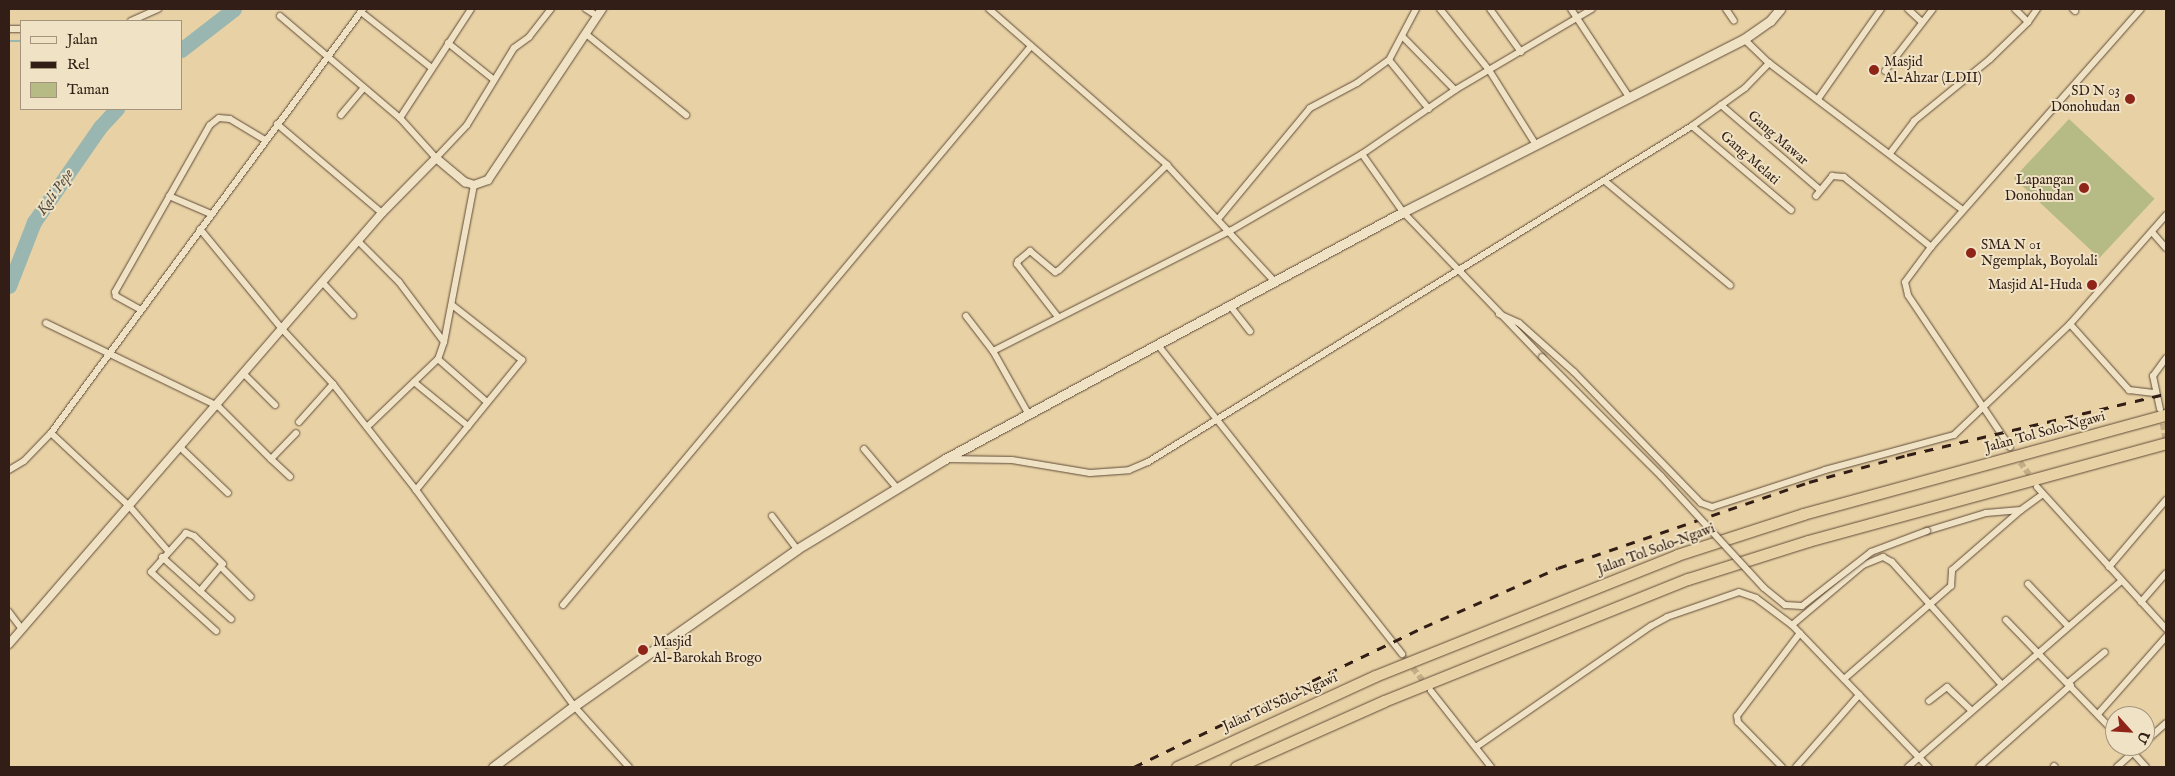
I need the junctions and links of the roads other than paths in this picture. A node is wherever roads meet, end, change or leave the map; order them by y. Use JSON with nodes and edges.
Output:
{"nodes":[{"id":1,"x":158,"y":9,"type":"edge"},
{"id":2,"x":471,"y":9,"type":"edge"},
{"id":3,"x":550,"y":9,"type":"edge"},
{"id":4,"x":586,"y":9,"type":"edge"},
{"id":5,"x":989,"y":9,"type":"edge"},
{"id":6,"x":1416,"y":9,"type":"edge"},
{"id":7,"x":1440,"y":9,"type":"edge"},
{"id":8,"x":1490,"y":9,"type":"edge"},
{"id":9,"x":1571,"y":9,"type":"edge"},
{"id":10,"x":1592,"y":9,"type":"edge"},
{"id":11,"x":1726,"y":9,"type":"edge"},
{"id":12,"x":1780,"y":9,"type":"edge"},
{"id":13,"x":1881,"y":9,"type":"edge"},
{"id":14,"x":1908,"y":9,"type":"edge"},
{"id":15,"x":1933,"y":9,"type":"edge"},
{"id":16,"x":2015,"y":9,"type":"edge"},
{"id":17,"x":2037,"y":9,"type":"edge"},
{"id":18,"x":2141,"y":9,"type":"edge"},
{"id":19,"x":362,"y":10,"type":"edge"},
{"id":20,"x":599,"y":12,"type":"edge"},
{"id":21,"x":280,"y":16,"type":"dead end"},
{"id":22,"x":1577,"y":18,"type":"junction"},
{"id":23,"x":133,"y":20,"type":"edge"},
{"id":24,"x":1734,"y":22,"type":"dead end"},
{"id":25,"x":1922,"y":22,"type":"junction"},
{"id":26,"x":2028,"y":22,"type":"junction"},
{"id":27,"x":586,"y":34,"type":"junction"},
{"id":28,"x":1403,"y":37,"type":"junction"},
{"id":29,"x":1744,"y":38,"type":"junction"},
{"id":30,"x":448,"y":43,"type":"junction"},
{"id":31,"x":1031,"y":46,"type":"junction"},
{"id":32,"x":1521,"y":52,"type":"junction"},
{"id":33,"x":328,"y":56,"type":"junction"},
{"id":34,"x":1389,"y":60,"type":"junction"},
{"id":35,"x":1769,"y":63,"type":"junction"},
{"id":36,"x":432,"y":68,"type":"junction"},
{"id":37,"x":1489,"y":70,"type":"junction"},
{"id":38,"x":1885,"y":71,"type":"dead end"},
{"id":39,"x":493,"y":79,"type":"junction"},
{"id":40,"x":364,"y":88,"type":"junction"},
{"id":41,"x":1455,"y":90,"type":"junction"},
{"id":42,"x":1629,"y":97,"type":"junction"},
{"id":43,"x":1818,"y":99,"type":"junction"},
{"id":44,"x":1720,"y":105,"type":"junction"},
{"id":45,"x":1429,"y":109,"type":"junction"},
{"id":46,"x":341,"y":115,"type":"dead end"},
{"id":47,"x":686,"y":115,"type":"dead end"},
{"id":48,"x":400,"y":118,"type":"junction"},
{"id":49,"x":277,"y":124,"type":"junction"},
{"id":50,"x":1692,"y":126,"type":"junction"},
{"id":51,"x":265,"y":140,"type":"junction"},
{"id":52,"x":1536,"y":145,"type":"junction"},
{"id":53,"x":1891,"y":152,"type":"junction"},
{"id":54,"x":1362,"y":154,"type":"junction"},
{"id":55,"x":436,"y":158,"type":"junction"},
{"id":56,"x":1167,"y":165,"type":"junction"},
{"id":57,"x":1605,"y":182,"type":"junction"},
{"id":58,"x":474,"y":185,"type":"junction"},
{"id":59,"x":169,"y":196,"type":"junction"},
{"id":60,"x":1791,"y":210,"type":"dead end"},
{"id":61,"x":1963,"y":210,"type":"junction"},
{"id":62,"x":1403,"y":212,"type":"junction"},
{"id":63,"x":382,"y":213,"type":"junction"},
{"id":64,"x":212,"y":214,"type":"junction"},
{"id":65,"x":2166,"y":215,"type":"edge"},
{"id":66,"x":1218,"y":219,"type":"junction"},
{"id":67,"x":200,"y":229,"type":"junction"},
{"id":68,"x":1230,"y":231,"type":"junction"},
{"id":69,"x":2152,"y":232,"type":"junction"},
{"id":70,"x":359,"y":242,"type":"junction"},
{"id":71,"x":1931,"y":247,"type":"junction"},
{"id":72,"x":2166,"y":248,"type":"edge"},
{"id":73,"x":1456,"y":270,"type":"junction"},
{"id":74,"x":1274,"y":281,"type":"junction"},
{"id":75,"x":323,"y":283,"type":"junction"},
{"id":76,"x":1730,"y":285,"type":"dead end"},
{"id":77,"x":452,"y":306,"type":"junction"},
{"id":78,"x":1231,"y":307,"type":"junction"},
{"id":79,"x":141,"y":310,"type":"junction"},
{"id":80,"x":1500,"y":314,"type":"junction"},
{"id":81,"x":353,"y":315,"type":"dead end"},
{"id":82,"x":966,"y":316,"type":"dead end"},
{"id":83,"x":1058,"y":317,"type":"junction"},
{"id":84,"x":46,"y":323,"type":"dead end"},
{"id":85,"x":2070,"y":324,"type":"junction"},
{"id":86,"x":283,"y":330,"type":"junction"},
{"id":87,"x":1250,"y":330,"type":"dead end"},
{"id":88,"x":444,"y":342,"type":"junction"},
{"id":89,"x":1158,"y":345,"type":"junction"},
{"id":90,"x":993,"y":351,"type":"junction"},
{"id":91,"x":110,"y":353,"type":"junction"},
{"id":92,"x":2166,"y":358,"type":"edge"},
{"id":93,"x":438,"y":359,"type":"junction"},
{"id":94,"x":244,"y":374,"type":"junction"},
{"id":95,"x":414,"y":382,"type":"junction"},
{"id":96,"x":333,"y":384,"type":"junction"},
{"id":97,"x":2154,"y":392,"type":"junction"},
{"id":98,"x":487,"y":402,"type":"junction"},
{"id":99,"x":275,"y":405,"type":"dead end"},
{"id":100,"x":218,"y":406,"type":"junction"},
{"id":101,"x":1984,"y":409,"type":"junction"},
{"id":102,"x":2163,"y":412,"type":"edge"},
{"id":103,"x":1028,"y":413,"type":"junction"},
{"id":104,"x":1219,"y":420,"type":"junction"},
{"id":105,"x":299,"y":422,"type":"dead end"},
{"id":106,"x":468,"y":426,"type":"junction"},
{"id":107,"x":367,"y":427,"type":"junction"},
{"id":108,"x":51,"y":433,"type":"junction"},
{"id":109,"x":296,"y":433,"type":"dead end"},
{"id":110,"x":2166,"y":443,"type":"edge"},
{"id":111,"x":2010,"y":447,"type":"tunnel mouth"},
{"id":112,"x":181,"y":448,"type":"junction"},
{"id":113,"x":864,"y":449,"type":"dead end"},
{"id":114,"x":271,"y":459,"type":"junction"},
{"id":115,"x":945,"y":459,"type":"junction"},
{"id":116,"x":9,"y":470,"type":"edge"},
{"id":117,"x":290,"y":477,"type":"dead end"},
{"id":118,"x":2037,"y":486,"type":"tunnel mouth"},
{"id":119,"x":896,"y":488,"type":"junction"},
{"id":120,"x":416,"y":490,"type":"junction"},
{"id":121,"x":228,"y":493,"type":"dead end"},
{"id":122,"x":2043,"y":494,"type":"junction"},
{"id":123,"x":2166,"y":500,"type":"edge"},
{"id":124,"x":130,"y":507,"type":"junction"},
{"id":125,"x":2020,"y":510,"type":"junction"},
{"id":126,"x":772,"y":516,"type":"dead end"},
{"id":127,"x":798,"y":549,"type":"junction"},
{"id":128,"x":168,"y":551,"type":"junction"},
{"id":129,"x":162,"y":557,"type":"junction"},
{"id":130,"x":221,"y":567,"type":"junction"},
{"id":131,"x":2109,"y":568,"type":"junction"},
{"id":132,"x":2166,"y":573,"type":"edge"},
{"id":133,"x":2120,"y":581,"type":"junction"},
{"id":134,"x":2028,"y":584,"type":"dead end"},
{"id":135,"x":200,"y":591,"type":"junction"},
{"id":136,"x":251,"y":597,"type":"dead end"},
{"id":137,"x":1928,"y":602,"type":"junction"},
{"id":138,"x":2141,"y":602,"type":"junction"},
{"id":139,"x":563,"y":606,"type":"dead end"},
{"id":140,"x":9,"y":612,"type":"edge"},
{"id":141,"x":231,"y":619,"type":"dead end"},
{"id":142,"x":2006,"y":620,"type":"dead end"},
{"id":143,"x":1792,"y":624,"type":"junction"},
{"id":144,"x":2068,"y":626,"type":"junction"},
{"id":145,"x":22,"y":629,"type":"junction"},
{"id":146,"x":2166,"y":629,"type":"edge"},
{"id":147,"x":216,"y":631,"type":"dead end"},
{"id":148,"x":1800,"y":633,"type":"junction"},
{"id":149,"x":2166,"y":637,"type":"edge"},
{"id":150,"x":9,"y":644,"type":"edge"},
{"id":151,"x":2038,"y":651,"type":"junction"},
{"id":152,"x":2105,"y":652,"type":"dead end"},
{"id":153,"x":1402,"y":654,"type":"tunnel mouth"},
{"id":154,"x":1844,"y":679,"type":"junction"},
{"id":155,"x":2001,"y":684,"type":"junction"},
{"id":156,"x":2070,"y":684,"type":"junction"},
{"id":157,"x":1431,"y":691,"type":"tunnel mouth"},
{"id":158,"x":1859,"y":695,"type":"junction"},
{"id":159,"x":1929,"y":701,"type":"dead end"},
{"id":160,"x":574,"y":706,"type":"junction"},
{"id":161,"x":1971,"y":710,"type":"junction"},
{"id":162,"x":2098,"y":714,"type":"junction"},
{"id":163,"x":2105,"y":722,"type":"edge"},
{"id":164,"x":2166,"y":723,"type":"edge"},
{"id":165,"x":2155,"y":733,"type":"edge"},
{"id":166,"x":1476,"y":747,"type":"junction"},
{"id":167,"x":2130,"y":756,"type":"edge"},
{"id":168,"x":2136,"y":756,"type":"edge"},
{"id":169,"x":1919,"y":758,"type":"junction"},
{"id":170,"x":493,"y":767,"type":"edge"},
{"id":171,"x":629,"y":767,"type":"edge"},
{"id":172,"x":1177,"y":767,"type":"edge"},
{"id":173,"x":1236,"y":767,"type":"edge"},
{"id":174,"x":1491,"y":767,"type":"edge"},
{"id":175,"x":1782,"y":767,"type":"edge"},
{"id":176,"x":1796,"y":767,"type":"edge"},
{"id":177,"x":1908,"y":767,"type":"edge"},
{"id":178,"x":1928,"y":767,"type":"edge"},
{"id":179,"x":1979,"y":767,"type":"edge"},
{"id":180,"x":2117,"y":767,"type":"edge"},
{"id":181,"x":2146,"y":767,"type":"edge"}],
"edges":[{"from":1,"to":23,"type":"street"},
{"from":2,"to":30,"type":"street"},
{"from":3,"to":39,"type":"street"},
{"from":4,"to":20,"type":"street"},
{"from":5,"to":31,"type":"street"},
{"from":6,"to":28,"type":"street"},
{"from":7,"to":37,"type":"street"},
{"from":8,"to":32,"type":"street"},
{"from":9,"to":22,"type":"street"},
{"from":10,"to":22,"type":"street"},
{"from":11,"to":24,"type":"street"},
{"from":12,"to":29,"type":"main road"},
{"from":13,"to":43,"type":"street"},
{"from":14,"to":25,"type":"street"},
{"from":15,"to":25,"type":"street"},
{"from":16,"to":26,"type":"street"},
{"from":17,"to":26,"type":"street"},
{"from":18,"to":61,"type":"street"},
{"from":19,"to":33,"type":"street"},
{"from":19,"to":36,"type":"street"},
{"from":20,"to":27,"type":"street"},
{"from":21,"to":33,"type":"street"},
{"from":22,"to":32,"type":"street"},
{"from":22,"to":42,"type":"street"},
{"from":25,"to":38,"type":"street"},
{"from":26,"to":53,"type":"street"},
{"from":27,"to":47,"type":"street"},
{"from":27,"to":58,"type":"street"},
{"from":28,"to":34,"type":"street"},
{"from":28,"to":41,"type":"street"},
{"from":29,"to":35,"type":"street"},
{"from":29,"to":42,"type":"main road"},
{"from":30,"to":36,"type":"street"},
{"from":30,"to":39,"type":"street"},
{"from":31,"to":56,"type":"street"},
{"from":31,"to":139,"type":"street"},
{"from":32,"to":37,"type":"street"},
{"from":33,"to":40,"type":"street"},
{"from":33,"to":49,"type":"street"},
{"from":34,"to":45,"type":"street"},
{"from":34,"to":66,"type":"street"},
{"from":35,"to":43,"type":"street"},
{"from":35,"to":44,"type":"street"},
{"from":36,"to":48,"type":"street"},
{"from":37,"to":41,"type":"street"},
{"from":37,"to":52,"type":"street"},
{"from":39,"to":55,"type":"street"},
{"from":40,"to":46,"type":"street"},
{"from":40,"to":48,"type":"street"},
{"from":41,"to":45,"type":"street"},
{"from":42,"to":52,"type":"main road"},
{"from":43,"to":53,"type":"street"},
{"from":44,"to":50,"type":"street"},
{"from":44,"to":71,"type":"street","name":"Gang Mawar"},
{"from":45,"to":54,"type":"street"},
{"from":48,"to":55,"type":"street"},
{"from":49,"to":51,"type":"street"},
{"from":49,"to":63,"type":"street"},
{"from":50,"to":57,"type":"street"},
{"from":50,"to":60,"type":"street","name":"Gang Melati"},
{"from":51,"to":59,"type":"street"},
{"from":51,"to":64,"type":"street"},
{"from":52,"to":62,"type":"main road"},
{"from":53,"to":61,"type":"street"},
{"from":54,"to":62,"type":"street"},
{"from":54,"to":68,"type":"street"},
{"from":55,"to":58,"type":"street"},
{"from":55,"to":63,"type":"street"},
{"from":56,"to":66,"type":"street"},
{"from":56,"to":83,"type":"street"},
{"from":57,"to":73,"type":"street"},
{"from":57,"to":76,"type":"street"},
{"from":58,"to":77,"type":"street"},
{"from":59,"to":64,"type":"street"},
{"from":59,"to":79,"type":"street"},
{"from":61,"to":71,"type":"street"},
{"from":62,"to":73,"type":"street"},
{"from":62,"to":74,"type":"main road"},
{"from":63,"to":70,"type":"street"},
{"from":64,"to":67,"type":"street"},
{"from":65,"to":69,"type":"street"},
{"from":66,"to":68,"type":"street"},
{"from":67,"to":79,"type":"street"},
{"from":67,"to":86,"type":"street"},
{"from":68,"to":74,"type":"street"},
{"from":68,"to":83,"type":"street"},
{"from":69,"to":72,"type":"street"},
{"from":69,"to":85,"type":"street"},
{"from":70,"to":75,"type":"street"},
{"from":70,"to":88,"type":"street"},
{"from":71,"to":101,"type":"street"},
{"from":73,"to":80,"type":"street"},
{"from":73,"to":104,"type":"street"},
{"from":74,"to":78,"type":"main road"},
{"from":75,"to":81,"type":"street"},
{"from":75,"to":86,"type":"street"},
{"from":77,"to":88,"type":"street"},
{"from":77,"to":98,"type":"street"},
{"from":78,"to":87,"type":"street"},
{"from":78,"to":89,"type":"main road"},
{"from":79,"to":91,"type":"street"},
{"from":80,"to":101,"type":"street"},
{"from":80,"to":125,"type":"street","bridge":true},
{"from":82,"to":90,"type":"street"},
{"from":83,"to":90,"type":"street"},
{"from":84,"to":91,"type":"street"},
{"from":85,"to":97,"type":"street"},
{"from":85,"to":101,"type":"street"},
{"from":86,"to":94,"type":"street"},
{"from":86,"to":96,"type":"street"},
{"from":88,"to":93,"type":"street"},
{"from":89,"to":103,"type":"main road"},
{"from":89,"to":104,"type":"street"},
{"from":90,"to":103,"type":"street"},
{"from":91,"to":100,"type":"street"},
{"from":91,"to":108,"type":"street"},
{"from":92,"to":97,"type":"street"},
{"from":93,"to":95,"type":"street"},
{"from":93,"to":98,"type":"street"},
{"from":94,"to":99,"type":"street"},
{"from":94,"to":100,"type":"street"},
{"from":95,"to":106,"type":"street"},
{"from":95,"to":107,"type":"street"},
{"from":96,"to":105,"type":"street"},
{"from":96,"to":107,"type":"street"},
{"from":97,"to":102,"type":"street"},
{"from":98,"to":106,"type":"street"},
{"from":100,"to":112,"type":"street"},
{"from":100,"to":114,"type":"street"},
{"from":101,"to":111,"type":"street"},
{"from":102,"to":172,"type":"highway","name":"Jalan Tol Solo–Ngawi"},
{"from":103,"to":115,"type":"main road"},
{"from":104,"to":115,"type":"street"},
{"from":104,"to":153,"type":"street"},
{"from":106,"to":120,"type":"street"},
{"from":107,"to":120,"type":"street"},
{"from":108,"to":116,"type":"street"},
{"from":108,"to":124,"type":"street"},
{"from":109,"to":114,"type":"street"},
{"from":110,"to":173,"type":"highway"},
{"from":112,"to":121,"type":"street"},
{"from":112,"to":124,"type":"street"},
{"from":113,"to":119,"type":"street"},
{"from":114,"to":117,"type":"street"},
{"from":115,"to":119,"type":"main road"},
{"from":118,"to":122,"type":"street"},
{"from":119,"to":127,"type":"main road"},
{"from":120,"to":160,"type":"street"},
{"from":122,"to":125,"type":"street"},
{"from":122,"to":131,"type":"street"},
{"from":123,"to":131,"type":"street"},
{"from":124,"to":128,"type":"street"},
{"from":124,"to":145,"type":"street"},
{"from":125,"to":137,"type":"street"},
{"from":126,"to":127,"type":"street"},
{"from":127,"to":160,"type":"main road"},
{"from":128,"to":129,"type":"street"},
{"from":128,"to":130,"type":"street"},
{"from":129,"to":135,"type":"street"},
{"from":129,"to":147,"type":"street"},
{"from":130,"to":135,"type":"street"},
{"from":130,"to":136,"type":"street"},
{"from":131,"to":133,"type":"street"},
{"from":132,"to":138,"type":"street"},
{"from":133,"to":138,"type":"street"},
{"from":133,"to":144,"type":"street"},
{"from":134,"to":144,"type":"street"},
{"from":135,"to":141,"type":"street"},
{"from":137,"to":143,"type":"street"},
{"from":137,"to":154,"type":"street"},
{"from":137,"to":155,"type":"street"},
{"from":138,"to":146,"type":"street"},
{"from":140,"to":145,"type":"street"},
{"from":142,"to":151,"type":"street"},
{"from":143,"to":148,"type":"street"},
{"from":143,"to":166,"type":"street"},
{"from":144,"to":151,"type":"street"},
{"from":145,"to":150,"type":"street"},
{"from":148,"to":154,"type":"street"},
{"from":148,"to":175,"type":"street"},
{"from":149,"to":162,"type":"street"},
{"from":151,"to":155,"type":"street"},
{"from":151,"to":156,"type":"street"},
{"from":152,"to":156,"type":"street"},
{"from":154,"to":158,"type":"street"},
{"from":155,"to":161,"type":"street"},
{"from":156,"to":162,"type":"street"},
{"from":156,"to":179,"type":"street"},
{"from":157,"to":166,"type":"street"},
{"from":158,"to":169,"type":"street"},
{"from":158,"to":176,"type":"street"},
{"from":159,"to":161,"type":"street"},
{"from":160,"to":170,"type":"main road"},
{"from":160,"to":171,"type":"street"},
{"from":161,"to":169,"type":"street"},
{"from":162,"to":163,"type":"street"},
{"from":164,"to":165,"type":"street"},
{"from":166,"to":174,"type":"street"},
{"from":167,"to":180,"type":"street"},
{"from":168,"to":181,"type":"street"},
{"from":169,"to":177,"type":"street"},
{"from":169,"to":178,"type":"street"}]}
